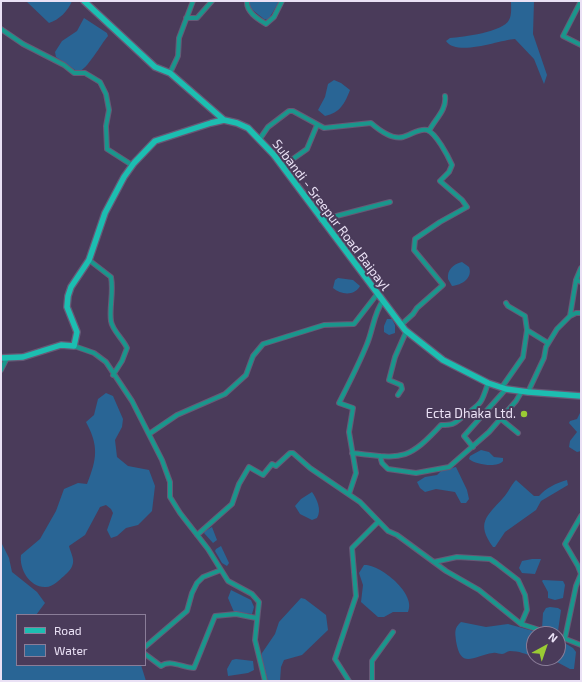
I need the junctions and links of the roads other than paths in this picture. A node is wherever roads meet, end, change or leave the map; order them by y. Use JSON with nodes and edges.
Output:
{"nodes":[{"id":1,"x":84,"y":1,"type":"edge"},
{"id":2,"x":193,"y":1,"type":"edge"},
{"id":3,"x":212,"y":1,"type":"edge"},
{"id":4,"x":247,"y":1,"type":"edge"},
{"id":5,"x":282,"y":1,"type":"edge"},
{"id":6,"x":581,"y":1,"type":"edge"},
{"id":7,"x":186,"y":18,"type":"junction"},
{"id":8,"x":1,"y":29,"type":"edge"},
{"id":9,"x":581,"y":45,"type":"edge"},
{"id":10,"x":170,"y":74,"type":"junction"},
{"id":11,"x":445,"y":96,"type":"dead end"},
{"id":12,"x":224,"y":120,"type":"junction"},
{"id":13,"x":317,"y":125,"type":"junction"},
{"id":14,"x":429,"y":131,"type":"junction"},
{"id":15,"x":259,"y":140,"type":"junction"},
{"id":16,"x":132,"y":165,"type":"junction"},
{"id":17,"x":283,"y":166,"type":"junction"},
{"id":18,"x":390,"y":202,"type":"dead end"},
{"id":19,"x":321,"y":220,"type":"junction"},
{"id":20,"x":89,"y":260,"type":"junction"},
{"id":21,"x":581,"y":268,"type":"edge"},
{"id":22,"x":576,"y":280,"type":"junction"},
{"id":23,"x":581,"y":282,"type":"edge"},
{"id":24,"x":378,"y":293,"type":"junction"},
{"id":25,"x":383,"y":301,"type":"junction"},
{"id":26,"x":506,"y":303,"type":"dead end"},
{"id":27,"x":581,"y":313,"type":"edge"},
{"id":28,"x":570,"y":316,"type":"junction"},
{"id":29,"x":401,"y":325,"type":"junction"},
{"id":30,"x":527,"y":330,"type":"junction"},
{"id":31,"x":406,"y":332,"type":"junction"},
{"id":32,"x":548,"y":343,"type":"junction"},
{"id":33,"x":74,"y":346,"type":"junction"},
{"id":34,"x":4,"y":358,"type":"edge"},
{"id":35,"x":1,"y":370,"type":"edge"},
{"id":36,"x":113,"y":375,"type":"junction"},
{"id":37,"x":488,"y":383,"type":"junction"},
{"id":38,"x":504,"y":388,"type":"junction"},
{"id":39,"x":525,"y":391,"type":"junction"},
{"id":40,"x":398,"y":395,"type":"dead end"},
{"id":41,"x":581,"y":396,"type":"edge"},
{"id":42,"x":501,"y":419,"type":"junction"},
{"id":43,"x":518,"y":433,"type":"dead end"},
{"id":44,"x":149,"y":434,"type":"junction"},
{"id":45,"x":473,"y":447,"type":"junction"},
{"id":46,"x":352,"y":453,"type":"junction"},
{"id":47,"x":380,"y":456,"type":"junction"},
{"id":48,"x":349,"y":494,"type":"junction"},
{"id":49,"x":581,"y":516,"type":"edge"},
{"id":50,"x":378,"y":522,"type":"junction"},
{"id":51,"x":197,"y":535,"type":"junction"},
{"id":52,"x":434,"y":562,"type":"junction"},
{"id":53,"x":221,"y":570,"type":"junction"},
{"id":54,"x":256,"y":618,"type":"junction"},
{"id":55,"x":521,"y":624,"type":"junction"},
{"id":56,"x":527,"y":626,"type":"edge"},
{"id":57,"x":393,"y":632,"type":"dead end"},
{"id":58,"x":566,"y":633,"type":"edge"},
{"id":59,"x":566,"y":638,"type":"edge"},
{"id":60,"x":581,"y":645,"type":"edge"},
{"id":61,"x":146,"y":646,"type":"edge"},
{"id":62,"x":146,"y":655,"type":"edge"},
{"id":63,"x":265,"y":681,"type":"edge"},
{"id":64,"x":349,"y":681,"type":"edge"},
{"id":65,"x":372,"y":681,"type":"edge"}],
"edges":[{"from":1,"to":10,"type":"street"},
{"from":2,"to":7,"type":"street"},
{"from":3,"to":7,"type":"street"},
{"from":4,"to":5,"type":"street"},
{"from":6,"to":9,"type":"street"},
{"from":7,"to":10,"type":"street"},
{"from":8,"to":16,"type":"street"},
{"from":10,"to":12,"type":"street"},
{"from":11,"to":14,"type":"street"},
{"from":12,"to":15,"type":"street","name":"Subandi - Sreepur Road Baipayl"},
{"from":12,"to":16,"type":"street"},
{"from":13,"to":14,"type":"street"},
{"from":13,"to":15,"type":"street"},
{"from":13,"to":17,"type":"street"},
{"from":14,"to":29,"type":"street"},
{"from":15,"to":17,"type":"street","name":"Subandi - Sreepur Road Baipayl"},
{"from":16,"to":20,"type":"street"},
{"from":17,"to":19,"type":"street","name":"Subandi - Sreepur Road Baipayl"},
{"from":18,"to":19,"type":"street"},
{"from":19,"to":24,"type":"street","name":"Subandi - Sreepur Road Baipayl"},
{"from":20,"to":33,"type":"street"},
{"from":20,"to":36,"type":"street"},
{"from":21,"to":22,"type":"street"},
{"from":22,"to":23,"type":"street"},
{"from":22,"to":28,"type":"street"},
{"from":24,"to":25,"type":"street","name":"Subandi - Sreepur Road Baipayl"},
{"from":24,"to":44,"type":"street"},
{"from":25,"to":29,"type":"street","name":"Subandi - Sreepur Road Baipayl"},
{"from":25,"to":46,"type":"street"},
{"from":26,"to":30,"type":"street"},
{"from":27,"to":28,"type":"street"},
{"from":28,"to":32,"type":"street"},
{"from":29,"to":31,"type":"street","name":"Subandi - Sreepur Road Baipayl"},
{"from":30,"to":32,"type":"street"},
{"from":30,"to":38,"type":"street"},
{"from":31,"to":37,"type":"street","name":"Subandi - Sreepur Road Baipayl"},
{"from":31,"to":40,"type":"street"},
{"from":32,"to":39,"type":"street"},
{"from":33,"to":34,"type":"street"},
{"from":33,"to":36,"type":"street"},
{"from":34,"to":35,"type":"street"},
{"from":36,"to":44,"type":"street"},
{"from":37,"to":38,"type":"street","name":"Subandi - Sreepur Road Baipayl"},
{"from":37,"to":47,"type":"street"},
{"from":38,"to":39,"type":"street","name":"Subandi - Sreepur Road Baipayl"},
{"from":38,"to":45,"type":"street"},
{"from":39,"to":41,"type":"street","name":"Subandi - Sreepur Road Baipayl"},
{"from":39,"to":42,"type":"street"},
{"from":42,"to":43,"type":"street"},
{"from":42,"to":45,"type":"street"},
{"from":44,"to":51,"type":"street"},
{"from":45,"to":47,"type":"street"},
{"from":46,"to":47,"type":"street"},
{"from":46,"to":48,"type":"street"},
{"from":48,"to":50,"type":"street"},
{"from":48,"to":51,"type":"street"},
{"from":49,"to":58,"type":"street"},
{"from":50,"to":52,"type":"street"},
{"from":50,"to":64,"type":"street"},
{"from":51,"to":53,"type":"street"},
{"from":52,"to":55,"type":"street"},
{"from":52,"to":55,"type":"street"},
{"from":53,"to":54,"type":"street"},
{"from":53,"to":61,"type":"street"},
{"from":54,"to":62,"type":"street"},
{"from":54,"to":63,"type":"street"},
{"from":55,"to":56,"type":"street"},
{"from":57,"to":65,"type":"street"},
{"from":59,"to":60,"type":"street"}]}
